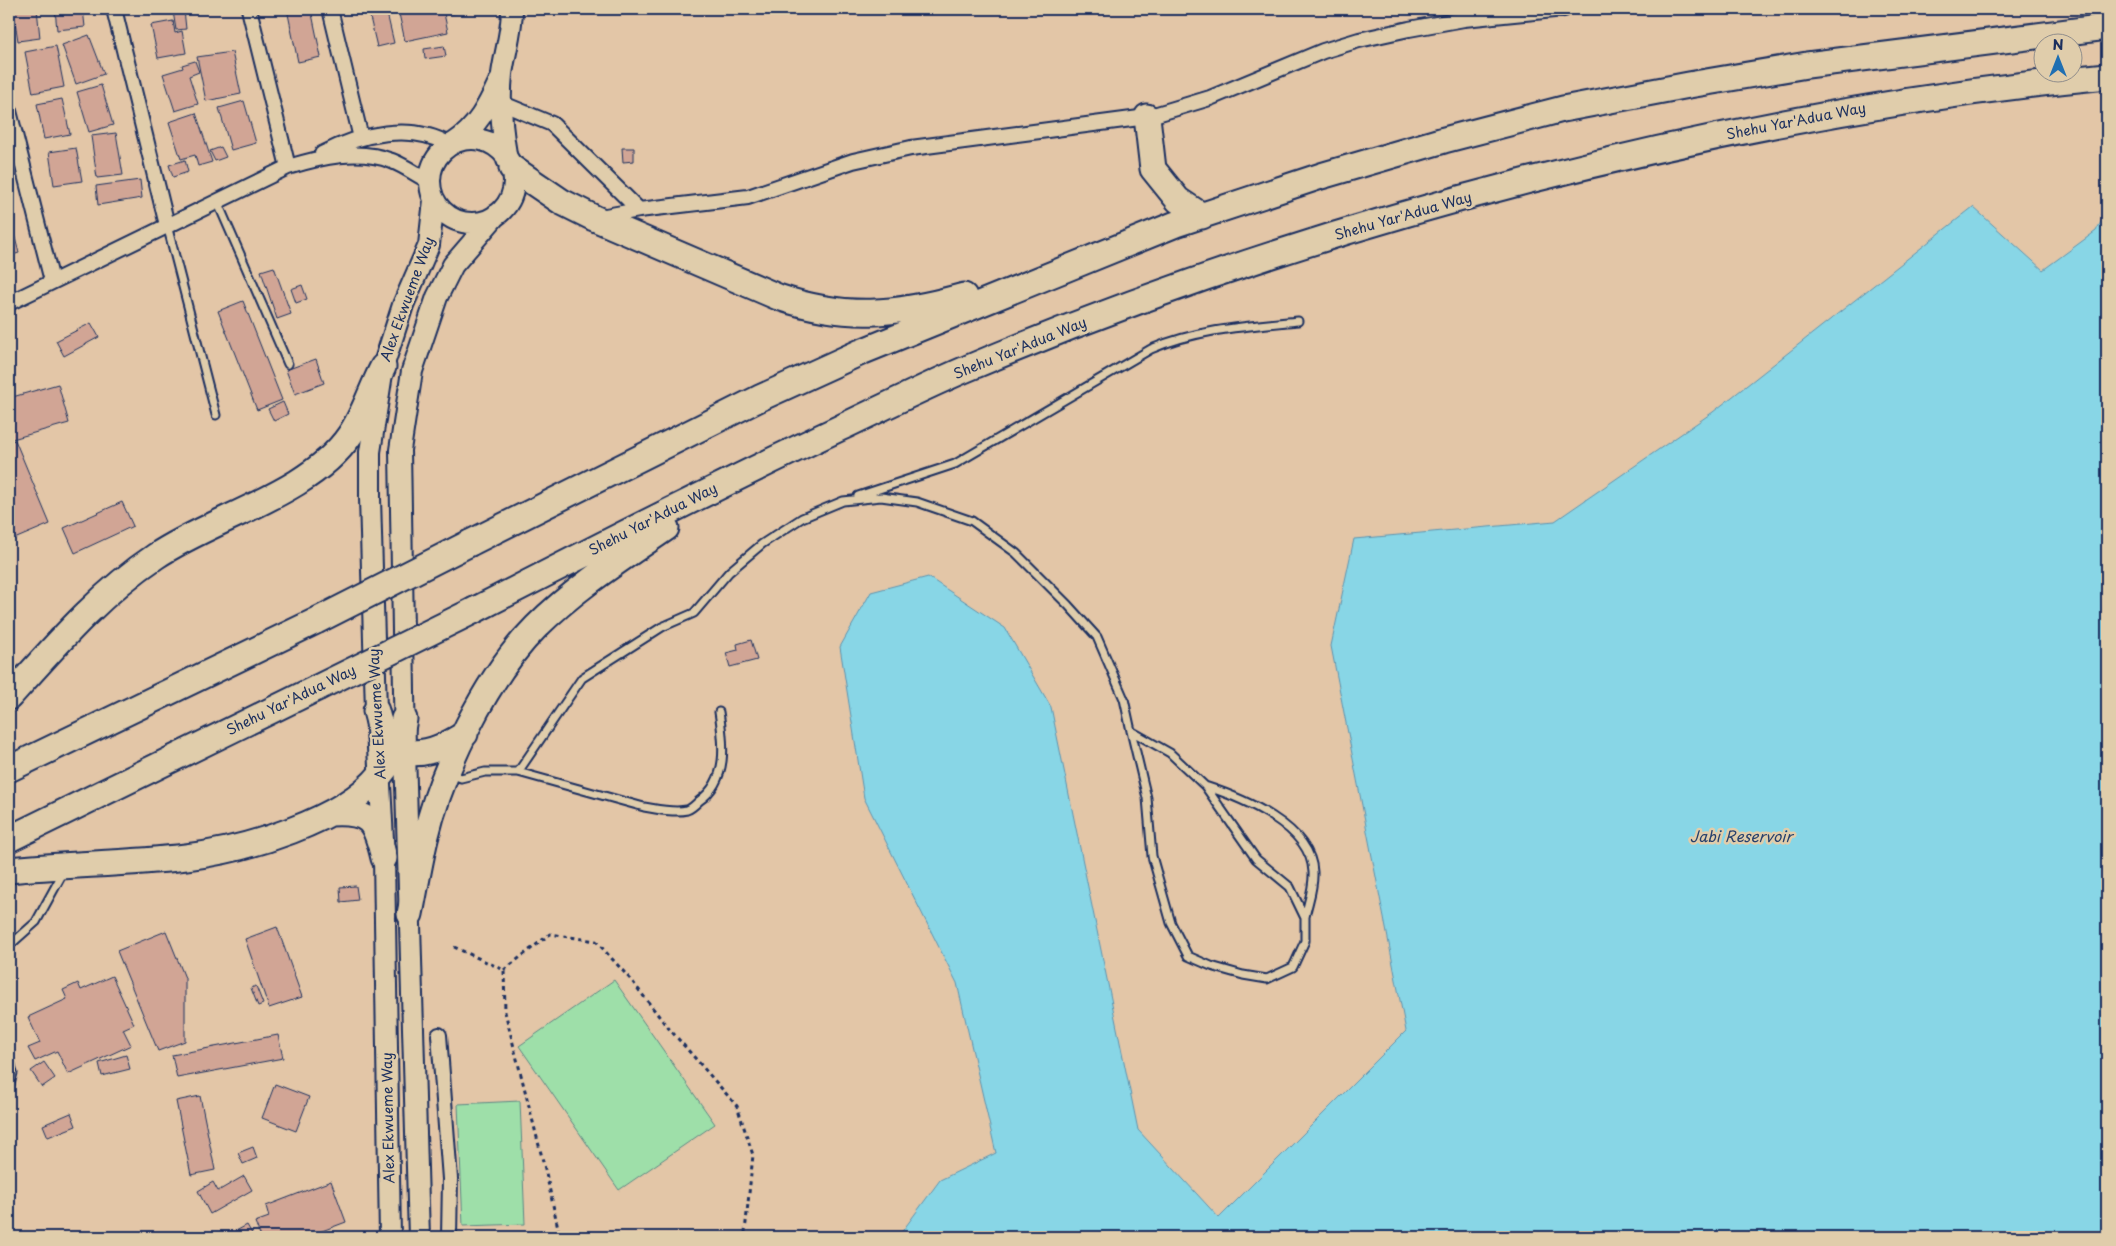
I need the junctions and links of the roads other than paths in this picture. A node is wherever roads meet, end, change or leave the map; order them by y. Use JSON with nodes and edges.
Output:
{"nodes":[{"id":1,"x":114,"y":9,"type":"edge"},
{"id":2,"x":249,"y":9,"type":"edge"},
{"id":3,"x":330,"y":9,"type":"edge"},
{"id":4,"x":512,"y":9,"type":"edge"},
{"id":5,"x":1564,"y":9,"type":"edge"},
{"id":6,"x":2107,"y":27,"type":"edge"},
{"id":7,"x":502,"y":75,"type":"junction"},
{"id":8,"x":2107,"y":76,"type":"edge"},
{"id":9,"x":501,"y":103,"type":"junction"},
{"id":10,"x":9,"y":111,"type":"edge"},
{"id":11,"x":1147,"y":117,"type":"junction"},
{"id":12,"x":361,"y":138,"type":"junction"},
{"id":13,"x":452,"y":144,"type":"junction"},
{"id":14,"x":312,"y":159,"type":"junction"},
{"id":15,"x":509,"y":164,"type":"junction"},
{"id":16,"x":288,"y":167,"type":"junction"},
{"id":17,"x":432,"y":191,"type":"junction"},
{"id":18,"x":217,"y":201,"type":"junction"},
{"id":19,"x":639,"y":210,"type":"junction"},
{"id":20,"x":496,"y":215,"type":"junction"},
{"id":21,"x":1202,"y":216,"type":"junction"},
{"id":22,"x":594,"y":218,"type":"junction"},
{"id":23,"x":167,"y":225,"type":"junction"},
{"id":24,"x":1067,"y":268,"type":"junction"},
{"id":25,"x":52,"y":281,"type":"junction"},
{"id":26,"x":9,"y":303,"type":"edge"},
{"id":27,"x":1298,"y":321,"type":"dead end"},
{"id":28,"x":288,"y":364,"type":"dead end"},
{"id":29,"x":382,"y":367,"type":"junction"},
{"id":30,"x":216,"y":415,"type":"dead end"},
{"id":31,"x":741,"y":475,"type":"junction"},
{"id":32,"x":843,"y":501,"type":"junction"},
{"id":33,"x":9,"y":697,"type":"edge"},
{"id":34,"x":376,"y":712,"type":"junction"},
{"id":35,"x":719,"y":712,"type":"dead end"},
{"id":36,"x":404,"y":719,"type":"joint"},
{"id":37,"x":1131,"y":731,"type":"junction"},
{"id":38,"x":465,"y":734,"type":"junction"},
{"id":39,"x":401,"y":750,"type":"junction"},
{"id":40,"x":9,"y":769,"type":"edge"},
{"id":41,"x":518,"y":772,"type":"junction"},
{"id":42,"x":448,"y":773,"type":"junction"},
{"id":43,"x":380,"y":775,"type":"junction"},
{"id":44,"x":1205,"y":786,"type":"junction"},
{"id":45,"x":331,"y":813,"type":"junction"},
{"id":46,"x":9,"y":839,"type":"edge"},
{"id":47,"x":384,"y":858,"type":"junction"},
{"id":48,"x":68,"y":865,"type":"junction"},
{"id":49,"x":9,"y":870,"type":"edge"},
{"id":50,"x":410,"y":914,"type":"junction"},
{"id":51,"x":1304,"y":917,"type":"junction"},
{"id":52,"x":9,"y":946,"type":"edge"},
{"id":53,"x":440,"y":1035,"type":"dead end"},
{"id":54,"x":9,"y":1057,"type":"edge"},
{"id":55,"x":9,"y":1088,"type":"edge"},
{"id":56,"x":390,"y":1237,"type":"edge"},
{"id":57,"x":419,"y":1237,"type":"edge"},
{"id":58,"x":449,"y":1237,"type":"edge"}],
"edges":[{"from":1,"to":23,"type":"street"},
{"from":2,"to":16,"type":"street"},
{"from":3,"to":12,"type":"street"},
{"from":4,"to":7,"type":"street"},
{"from":5,"to":11,"type":"street"},
{"from":6,"to":21,"type":"highway"},
{"from":7,"to":9,"type":"street"},
{"from":7,"to":13,"type":"street"},
{"from":8,"to":31,"type":"highway","name":"Shehu Yar'Adua Way"},
{"from":9,"to":15,"type":"street"},
{"from":9,"to":19,"type":"street"},
{"from":10,"to":25,"type":"street"},
{"from":11,"to":19,"type":"street"},
{"from":11,"to":21,"type":"highway"},
{"from":12,"to":13,"type":"street"},
{"from":12,"to":14,"type":"street"},
{"from":13,"to":15,"type":"street"},
{"from":13,"to":17,"type":"street"},
{"from":14,"to":16,"type":"street"},
{"from":14,"to":17,"type":"street"},
{"from":15,"to":20,"type":"street"},
{"from":15,"to":22,"type":"highway"},
{"from":16,"to":18,"type":"street"},
{"from":17,"to":20,"type":"street"},
{"from":17,"to":29,"type":"street","name":"Alex Ekwueme Way"},
{"from":18,"to":23,"type":"street"},
{"from":18,"to":28,"type":"lane"},
{"from":19,"to":22,"type":"street"},
{"from":20,"to":36,"type":"street","name":"Alex Ekwueme Way"},
{"from":21,"to":24,"type":"highway"},
{"from":22,"to":24,"type":"highway"},
{"from":23,"to":25,"type":"street"},
{"from":23,"to":30,"type":"lane"},
{"from":24,"to":40,"type":"highway","bridge":true},
{"from":25,"to":26,"type":"street"},
{"from":27,"to":32,"type":"lane"},
{"from":29,"to":33,"type":"highway"},
{"from":29,"to":34,"type":"street","name":"Alex Ekwueme Way"},
{"from":31,"to":38,"type":"highway"},
{"from":31,"to":46,"type":"highway","name":"Shehu Yar'Adua Way","bridge":true},
{"from":32,"to":37,"type":"lane"},
{"from":32,"to":41,"type":"lane"},
{"from":34,"to":39,"type":"highway"},
{"from":34,"to":43,"type":"street","name":"Alex Ekwueme Way"},
{"from":35,"to":41,"type":"lane"},
{"from":36,"to":39,"type":"highway"},
{"from":37,"to":44,"type":"lane"},
{"from":37,"to":51,"type":"lane"},
{"from":38,"to":39,"type":"highway"},
{"from":38,"to":42,"type":"highway"},
{"from":39,"to":43,"type":"highway"},
{"from":39,"to":50,"type":"street","name":"Alex Ekwueme Way"},
{"from":41,"to":42,"type":"lane"},
{"from":42,"to":50,"type":"highway"},
{"from":43,"to":45,"type":"highway"},
{"from":43,"to":47,"type":"street","name":"Alex Ekwueme Way"},
{"from":44,"to":51,"type":"lane"},
{"from":44,"to":51,"type":"lane"},
{"from":45,"to":47,"type":"highway"},
{"from":45,"to":48,"type":"highway"},
{"from":47,"to":56,"type":"street","name":"Alex Ekwueme Way"},
{"from":48,"to":49,"type":"highway"},
{"from":48,"to":52,"type":"lane"},
{"from":50,"to":57,"type":"street","name":"Alex Ekwueme Way"},
{"from":53,"to":58,"type":"street"},
{"from":54,"to":55,"type":"lane"}]}
